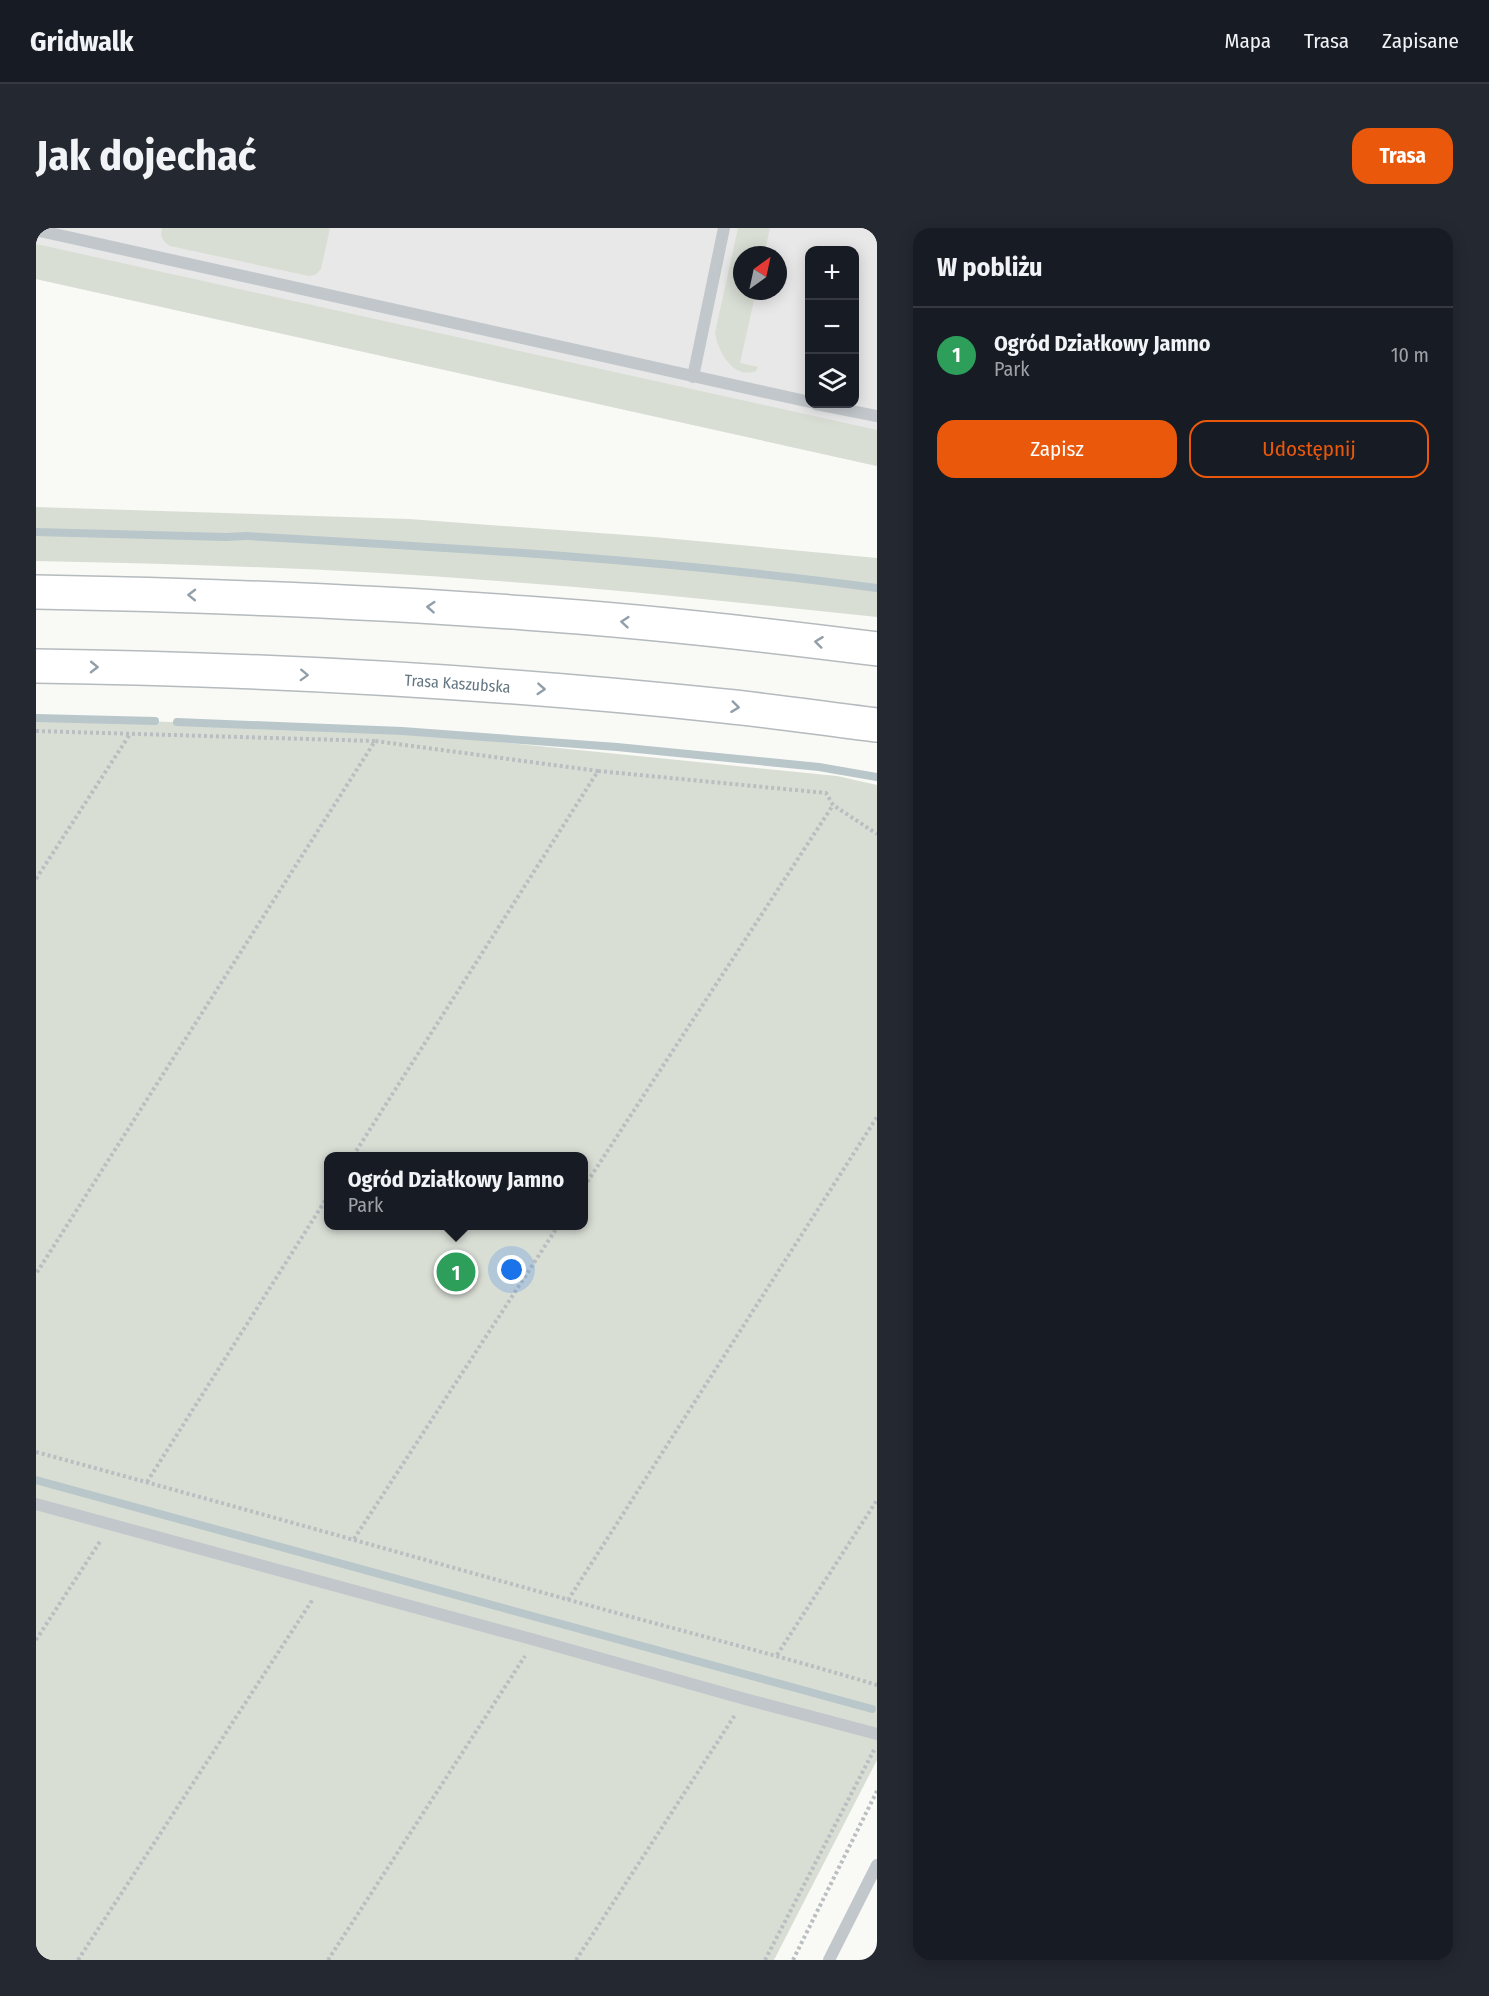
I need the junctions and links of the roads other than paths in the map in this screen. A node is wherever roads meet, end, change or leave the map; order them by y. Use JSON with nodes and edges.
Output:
{"nodes":[{"id":1,"x":724,"y":228,"type":"edge"},
{"id":2,"x":36,"y":230,"type":"edge"},
{"id":3,"x":693,"y":377,"type":"junction"},
{"id":4,"x":805,"y":401,"type":"edge"},
{"id":5,"x":836,"y":408,"type":"edge"},
{"id":6,"x":877,"y":416,"type":"edge"},
{"id":7,"x":36,"y":592,"type":"edge"},
{"id":8,"x":877,"y":649,"type":"edge"},
{"id":9,"x":36,"y":666,"type":"edge"},
{"id":10,"x":877,"y":725,"type":"edge"},
{"id":11,"x":36,"y":1504,"type":"edge"},
{"id":12,"x":877,"y":1734,"type":"edge"},
{"id":13,"x":877,"y":1865,"type":"edge"},
{"id":14,"x":829,"y":1960,"type":"edge"}],
"edges":[{"from":1,"to":3,"type":"lane"},
{"from":2,"to":3,"type":"lane"},
{"from":3,"to":4,"type":"lane"},
{"from":5,"to":6,"type":"lane"},
{"from":8,"to":7,"type":"highway","one_way":true},
{"from":9,"to":10,"type":"highway","name":"Trasa Kaszubska","one_way":true},
{"from":11,"to":12,"type":"lane"},
{"from":13,"to":14,"type":"lane"}]}
